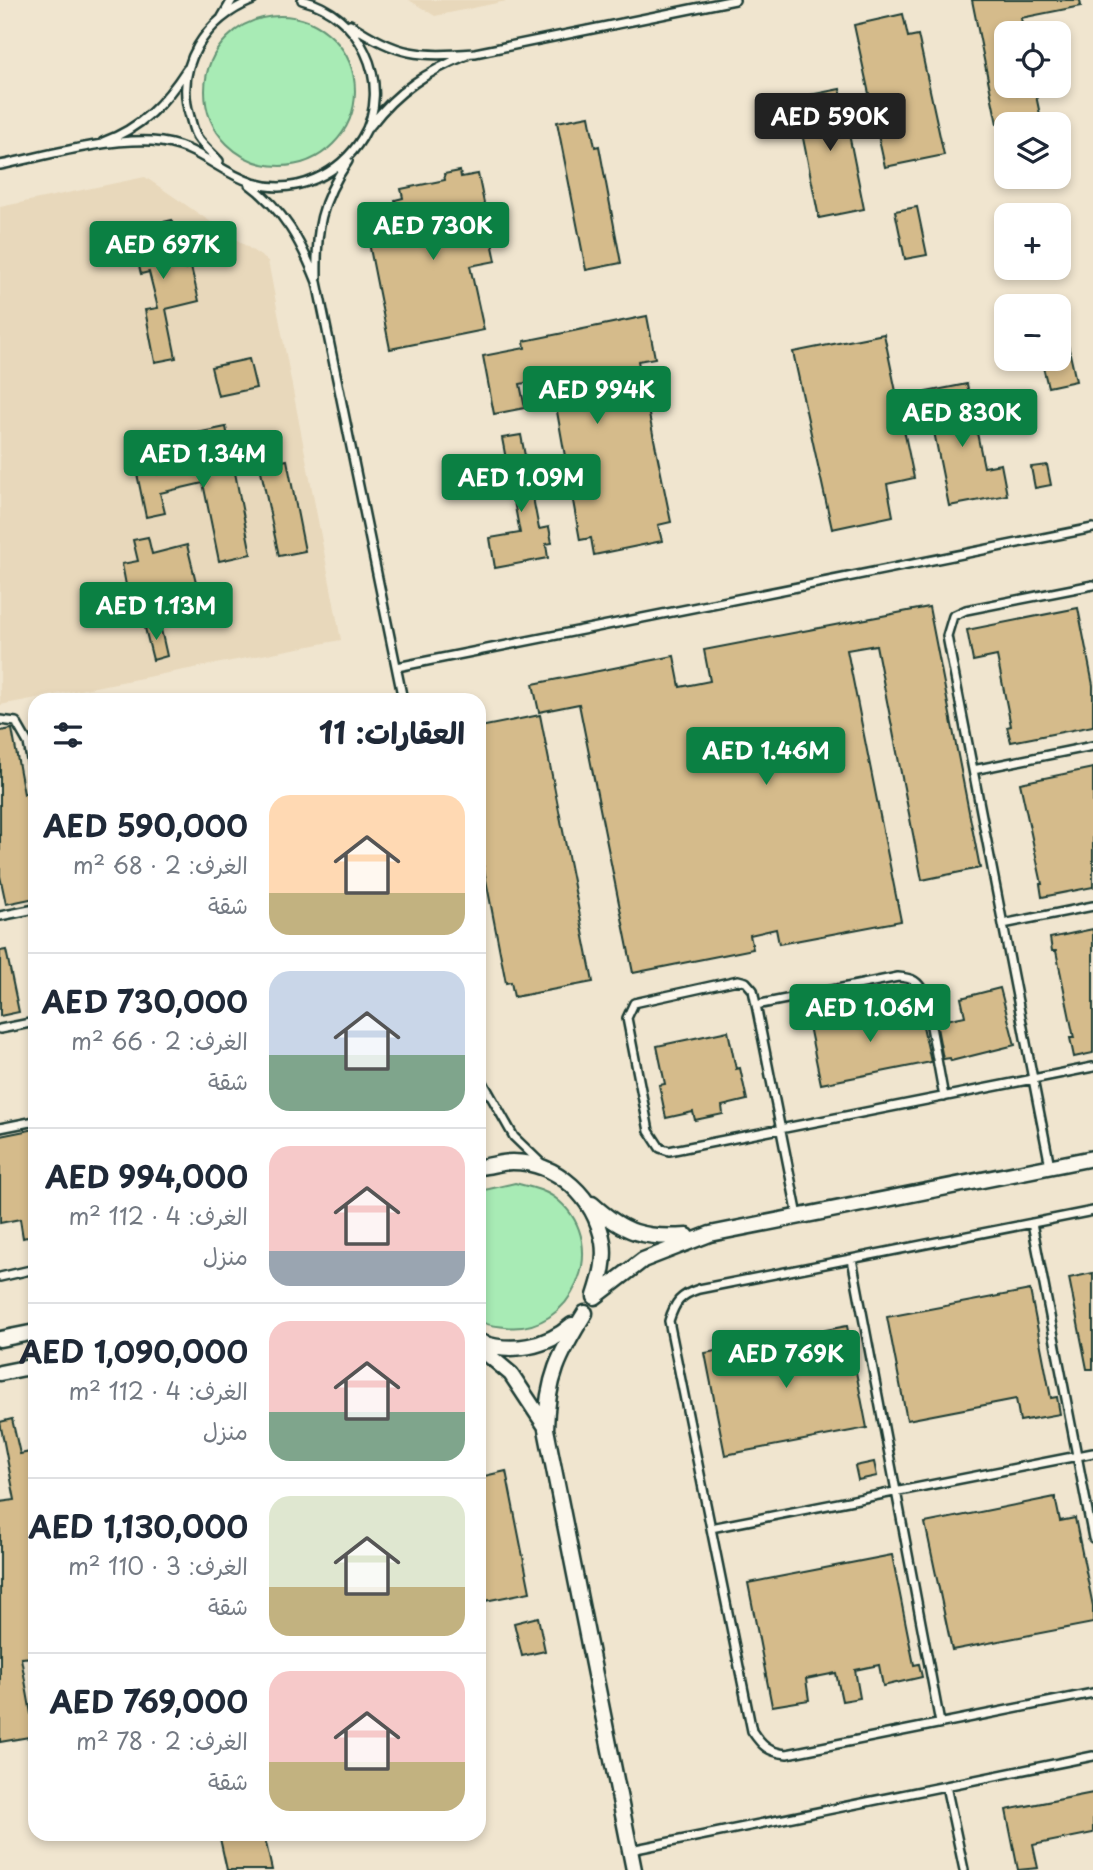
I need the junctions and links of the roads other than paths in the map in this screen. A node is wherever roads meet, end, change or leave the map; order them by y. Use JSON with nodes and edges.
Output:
{"nodes":[{"id":1,"x":232,"y":0,"type":"edge"},
{"id":2,"x":253,"y":0,"type":"edge"},
{"id":3,"x":302,"y":0,"type":"edge"},
{"id":4,"x":735,"y":0,"type":"edge"},
{"id":5,"x":314,"y":2,"type":"edge"},
{"id":6,"x":340,"y":18,"type":"junction"},
{"id":7,"x":220,"y":19,"type":"junction"},
{"id":8,"x":475,"y":53,"type":"junction"},
{"id":9,"x":188,"y":68,"type":"junction"},
{"id":10,"x":368,"y":128,"type":"junction"},
{"id":11,"x":92,"y":146,"type":"junction"},
{"id":12,"x":352,"y":154,"type":"junction"},
{"id":13,"x":0,"y":165,"type":"edge"},
{"id":14,"x":224,"y":167,"type":"junction"},
{"id":15,"x":238,"y":176,"type":"junction"},
{"id":16,"x":317,"y":282,"type":"junction"},
{"id":17,"x":1093,"y":528,"type":"edge"},
{"id":18,"x":1093,"y":585,"type":"edge"},
{"id":19,"x":397,"y":667,"type":"junction"},
{"id":20,"x":402,"y":693,"type":"edge"},
{"id":21,"x":0,"y":720,"type":"edge"},
{"id":22,"x":28,"y":743,"type":"edge"},
{"id":23,"x":1093,"y":746,"type":"edge"},
{"id":24,"x":973,"y":770,"type":"junction"},
{"id":25,"x":1093,"y":906,"type":"edge"},
{"id":26,"x":28,"y":910,"type":"edge"},
{"id":27,"x":0,"y":916,"type":"edge"},
{"id":28,"x":1003,"y":923,"type":"junction"},
{"id":29,"x":756,"y":1005,"type":"junction"},
{"id":30,"x":28,"y":1023,"type":"edge"},
{"id":31,"x":0,"y":1029,"type":"edge"},
{"id":32,"x":1093,"y":1067,"type":"edge"},
{"id":33,"x":1033,"y":1079,"type":"junction"},
{"id":34,"x":486,"y":1088,"type":"edge"},
{"id":35,"x":944,"y":1097,"type":"junction"},
{"id":36,"x":28,"y":1122,"type":"edge"},
{"id":37,"x":0,"y":1128,"type":"edge"},
{"id":38,"x":780,"y":1129,"type":"junction"},
{"id":39,"x":1093,"y":1158,"type":"edge"},
{"id":40,"x":486,"y":1166,"type":"edge"},
{"id":41,"x":1050,"y":1166,"type":"junction"},
{"id":42,"x":548,"y":1170,"type":"junction"},
{"id":43,"x":581,"y":1194,"type":"junction"},
{"id":44,"x":1093,"y":1211,"type":"edge"},
{"id":45,"x":798,"y":1216,"type":"junction"},
{"id":46,"x":1032,"y":1223,"type":"junction"},
{"id":47,"x":710,"y":1234,"type":"junction"},
{"id":48,"x":852,"y":1259,"type":"junction"},
{"id":49,"x":28,"y":1271,"type":"edge"},
{"id":50,"x":0,"y":1277,"type":"edge"},
{"id":51,"x":595,"y":1297,"type":"junction"},
{"id":52,"x":585,"y":1313,"type":"junction"},
{"id":53,"x":28,"y":1333,"type":"edge"},
{"id":54,"x":0,"y":1339,"type":"edge"},
{"id":55,"x":486,"y":1345,"type":"edge"},
{"id":56,"x":486,"y":1353,"type":"edge"},
{"id":57,"x":28,"y":1367,"type":"edge"},
{"id":58,"x":0,"y":1373,"type":"edge"},
{"id":59,"x":546,"y":1429,"type":"junction"},
{"id":60,"x":1093,"y":1453,"type":"edge"},
{"id":61,"x":1077,"y":1456,"type":"junction"},
{"id":62,"x":896,"y":1492,"type":"junction"},
{"id":63,"x":711,"y":1528,"type":"junction"},
{"id":64,"x":1093,"y":1538,"type":"edge"},
{"id":65,"x":1093,"y":1693,"type":"edge"},
{"id":66,"x":940,"y":1723,"type":"junction"},
{"id":67,"x":1093,"y":1756,"type":"edge"},
{"id":68,"x":946,"y":1786,"type":"junction"},
{"id":69,"x":630,"y":1850,"type":"junction"},
{"id":70,"x":634,"y":1870,"type":"edge"},
{"id":71,"x":964,"y":1870,"type":"edge"}],
"edges":[{"from":1,"to":7,"type":"lane"},
{"from":2,"to":7,"type":"lane"},
{"from":3,"to":5,"type":"lane"},
{"from":4,"to":8,"type":"lane"},
{"from":5,"to":6,"type":"lane"},
{"from":6,"to":8,"type":"lane"},
{"from":6,"to":10,"type":"lane"},
{"from":7,"to":9,"type":"lane"},
{"from":8,"to":10,"type":"lane"},
{"from":9,"to":11,"type":"lane"},
{"from":9,"to":14,"type":"lane"},
{"from":10,"to":12,"type":"lane"},
{"from":11,"to":13,"type":"lane"},
{"from":11,"to":14,"type":"lane"},
{"from":12,"to":15,"type":"lane"},
{"from":12,"to":16,"type":"lane"},
{"from":14,"to":15,"type":"lane"},
{"from":15,"to":16,"type":"lane"},
{"from":16,"to":19,"type":"lane"},
{"from":17,"to":19,"type":"lane"},
{"from":18,"to":24,"type":"lane"},
{"from":19,"to":20,"type":"lane"},
{"from":21,"to":22,"type":"lane"},
{"from":23,"to":24,"type":"lane"},
{"from":24,"to":28,"type":"lane"},
{"from":25,"to":28,"type":"lane"},
{"from":26,"to":27,"type":"lane"},
{"from":28,"to":33,"type":"lane"},
{"from":29,"to":35,"type":"lane"},
{"from":29,"to":38,"type":"lane"},
{"from":29,"to":38,"type":"lane"},
{"from":30,"to":31,"type":"lane"},
{"from":32,"to":33,"type":"lane"},
{"from":33,"to":35,"type":"lane"},
{"from":33,"to":41,"type":"lane"},
{"from":34,"to":42,"type":"lane"},
{"from":35,"to":38,"type":"lane"},
{"from":36,"to":37,"type":"lane"},
{"from":38,"to":45,"type":"lane"},
{"from":39,"to":41,"type":"street"},
{"from":40,"to":42,"type":"street"},
{"from":41,"to":45,"type":"street"},
{"from":42,"to":43,"type":"street"},
{"from":43,"to":47,"type":"street"},
{"from":43,"to":51,"type":"street"},
{"from":44,"to":46,"type":"lane"},
{"from":45,"to":47,"type":"street"},
{"from":46,"to":48,"type":"lane"},
{"from":46,"to":61,"type":"lane"},
{"from":47,"to":51,"type":"street"},
{"from":48,"to":62,"type":"lane"},
{"from":48,"to":63,"type":"lane"},
{"from":49,"to":50,"type":"lane"},
{"from":51,"to":52,"type":"street"},
{"from":52,"to":55,"type":"street"},
{"from":52,"to":59,"type":"street"},
{"from":53,"to":54,"type":"street"},
{"from":56,"to":59,"type":"street"},
{"from":57,"to":58,"type":"street"},
{"from":59,"to":69,"type":"street"},
{"from":60,"to":61,"type":"lane"},
{"from":61,"to":62,"type":"lane"},
{"from":61,"to":64,"type":"lane"},
{"from":62,"to":63,"type":"lane"},
{"from":62,"to":66,"type":"lane"},
{"from":63,"to":66,"type":"lane"},
{"from":65,"to":66,"type":"lane"},
{"from":67,"to":68,"type":"lane"},
{"from":68,"to":69,"type":"lane"},
{"from":68,"to":71,"type":"lane"},
{"from":69,"to":70,"type":"street"}]}
